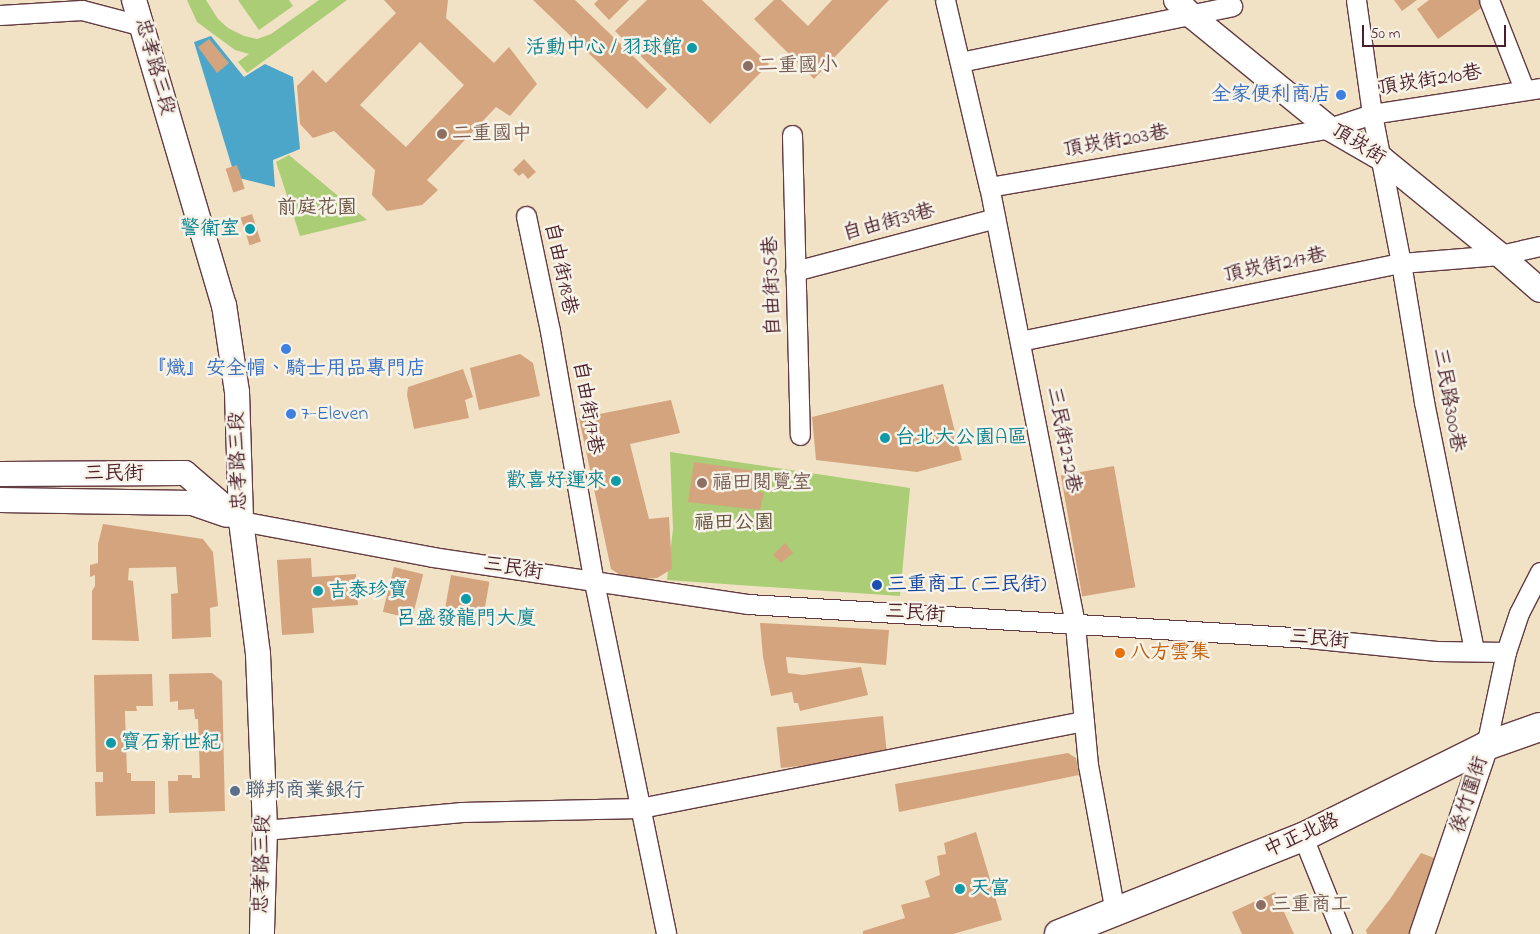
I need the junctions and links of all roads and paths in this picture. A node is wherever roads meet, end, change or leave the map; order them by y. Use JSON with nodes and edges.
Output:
{"nodes":[{"id":1,"x":134,"y":0,"type":"edge"},
{"id":2,"x":946,"y":0,"type":"edge"},
{"id":3,"x":1356,"y":0,"type":"edge"},
{"id":4,"x":1489,"y":0,"type":"edge"},
{"id":5,"x":1232,"y":6,"type":"dead end"},
{"id":6,"x":1184,"y":8,"type":"edge"},
{"id":7,"x":0,"y":15,"type":"edge"},
{"id":8,"x":143,"y":26,"type":"junction"},
{"id":9,"x":960,"y":62,"type":"junction"},
{"id":10,"x":1532,"y":89,"type":"edge"},
{"id":11,"x":1372,"y":114,"type":"junction"},
{"id":12,"x":1329,"y":128,"type":"junction"},
{"id":13,"x":792,"y":135,"type":"dead end"},
{"id":14,"x":1381,"y":158,"type":"junction"},
{"id":15,"x":988,"y":187,"type":"junction"},
{"id":16,"x":526,"y":216,"type":"dead end"},
{"id":17,"x":995,"y":218,"type":"junction"},
{"id":18,"x":1540,"y":246,"type":"edge"},
{"id":19,"x":1500,"y":254,"type":"junction"},
{"id":20,"x":1401,"y":263,"type":"junction"},
{"id":21,"x":795,"y":272,"type":"junction"},
{"id":22,"x":1540,"y":290,"type":"edge"},
{"id":23,"x":550,"y":331,"type":"joint"},
{"id":24,"x":1020,"y":342,"type":"junction"},
{"id":25,"x":800,"y":435,"type":"dead end"},
{"id":26,"x":0,"y":474,"type":"edge"},
{"id":27,"x":0,"y":500,"type":"edge"},
{"id":28,"x":241,"y":520,"type":"junction"},
{"id":29,"x":1540,"y":572,"type":"edge"},
{"id":30,"x":594,"y":582,"type":"junction"},
{"id":31,"x":1075,"y":624,"type":"junction"},
{"id":32,"x":1474,"y":650,"type":"junction"},
{"id":33,"x":1506,"y":652,"type":"junction"},
{"id":34,"x":1084,"y":721,"type":"junction"},
{"id":35,"x":1540,"y":727,"type":"edge"},
{"id":36,"x":1486,"y":746,"type":"junction"},
{"id":37,"x":640,"y":808,"type":"junction"},
{"id":38,"x":265,"y":830,"type":"junction"},
{"id":39,"x":1303,"y":838,"type":"junction"},
{"id":40,"x":1115,"y":912,"type":"junction"},
{"id":41,"x":262,"y":934,"type":"edge"},
{"id":42,"x":666,"y":934,"type":"edge"},
{"id":43,"x":1059,"y":934,"type":"edge"},
{"id":44,"x":1342,"y":934,"type":"edge"},
{"id":45,"x":1422,"y":934,"type":"edge"}],
"edges":[{"from":1,"to":8,"type":"street","name":"忠孝路三段"},
{"from":2,"to":9,"type":"street"},
{"from":3,"to":11,"type":"street","name":"三民路300巷"},
{"from":4,"to":10,"type":"street"},
{"from":5,"to":6,"type":"street"},
{"from":6,"to":9,"type":"street"},
{"from":6,"to":12,"type":"street","name":"頂崁街"},
{"from":7,"to":8,"type":"street"},
{"from":8,"to":28,"type":"street","name":"忠孝路三段"},
{"from":9,"to":15,"type":"street"},
{"from":10,"to":11,"type":"street","name":"頂崁街210巷"},
{"from":11,"to":12,"type":"street","name":"頂崁街210巷"},
{"from":11,"to":14,"type":"street","name":"三民路300巷"},
{"from":12,"to":14,"type":"street","name":"頂崁街"},
{"from":12,"to":15,"type":"street","name":"頂崁街203巷"},
{"from":13,"to":21,"type":"street","name":"自由街35巷"},
{"from":14,"to":19,"type":"street","name":"頂崁街"},
{"from":14,"to":20,"type":"street","name":"三民路300巷"},
{"from":15,"to":17,"type":"street"},
{"from":16,"to":23,"type":"street","name":"自由街18巷"},
{"from":17,"to":21,"type":"street","name":"自由街39巷"},
{"from":17,"to":24,"type":"street","name":"三民街272巷"},
{"from":18,"to":19,"type":"street","name":"頂崁街217巷"},
{"from":19,"to":20,"type":"street","name":"頂崁街217巷"},
{"from":19,"to":22,"type":"street","name":"頂崁街"},
{"from":20,"to":24,"type":"street","name":"頂崁街217巷"},
{"from":20,"to":32,"type":"street","name":"三民路300巷"},
{"from":21,"to":25,"type":"street","name":"自由街35巷"},
{"from":23,"to":30,"type":"street","name":"自由街17巷"},
{"from":24,"to":31,"type":"street","name":"三民街272巷"},
{"from":26,"to":28,"type":"street","name":"三民街"},
{"from":27,"to":28,"type":"street","name":"三民街"},
{"from":28,"to":30,"type":"street","name":"三民街"},
{"from":28,"to":38,"type":"street","name":"忠孝路三段"},
{"from":29,"to":33,"type":"street"},
{"from":30,"to":31,"type":"street","name":"三民街"},
{"from":30,"to":37,"type":"street","name":"自由街17巷"},
{"from":31,"to":32,"type":"street","name":"三民街"},
{"from":31,"to":34,"type":"street","name":"三民街272巷"},
{"from":32,"to":33,"type":"street","name":"三民街"},
{"from":33,"to":36,"type":"street","name":"後竹圍街"},
{"from":34,"to":37,"type":"street"},
{"from":34,"to":40,"type":"street","name":"三民街272巷"},
{"from":35,"to":36,"type":"main road","name":"中正北路"},
{"from":36,"to":39,"type":"main road","name":"中正北路"},
{"from":36,"to":45,"type":"street","name":"後竹圍街"},
{"from":37,"to":38,"type":"street"},
{"from":37,"to":42,"type":"street","name":"自由街17巷"},
{"from":38,"to":41,"type":"street","name":"忠孝路三段"},
{"from":39,"to":40,"type":"main road","name":"中正北路"},
{"from":39,"to":44,"type":"street"},
{"from":40,"to":43,"type":"main road","name":"中正北路"}]}
